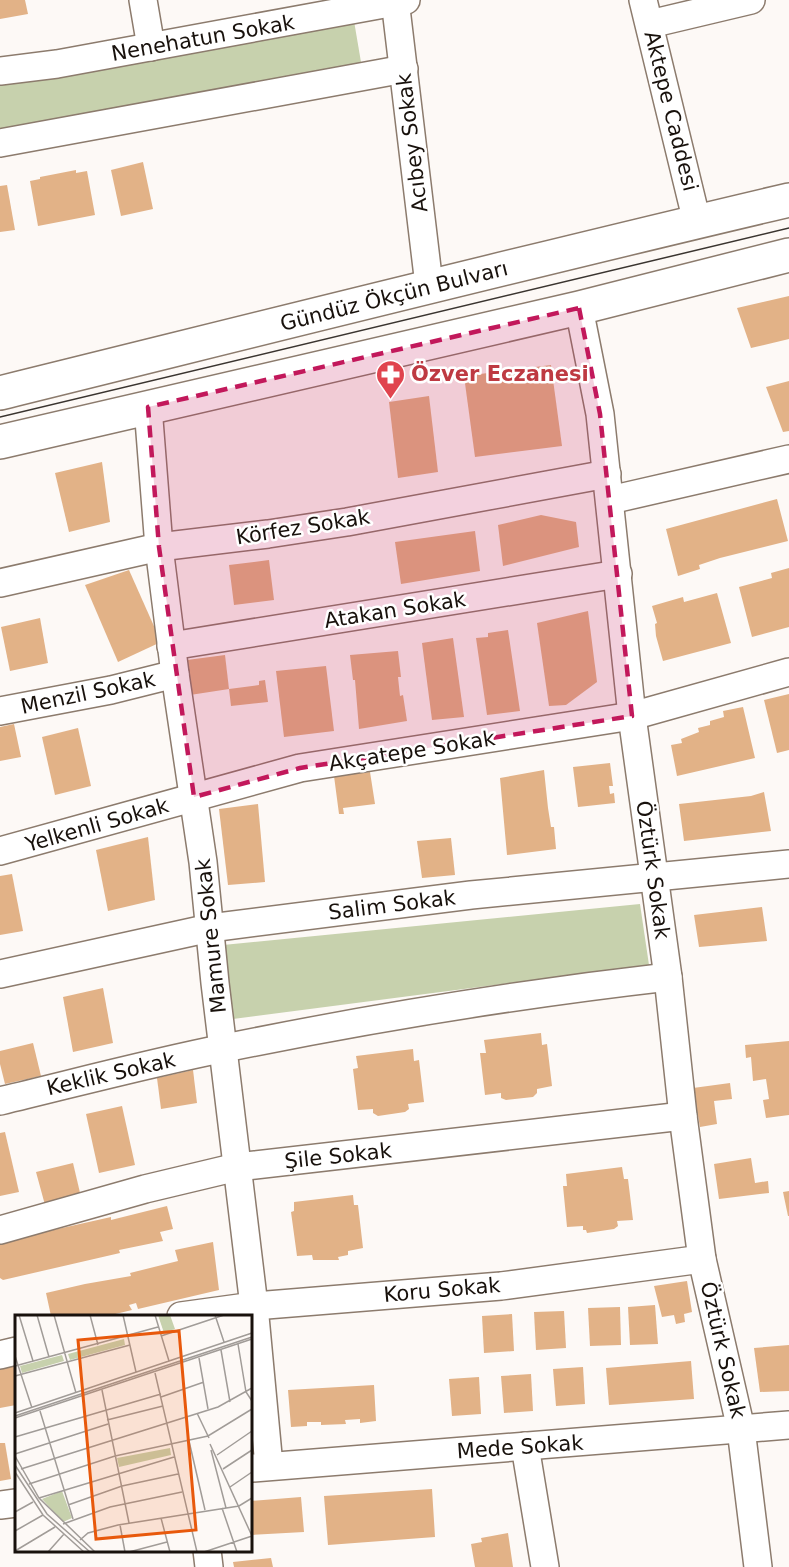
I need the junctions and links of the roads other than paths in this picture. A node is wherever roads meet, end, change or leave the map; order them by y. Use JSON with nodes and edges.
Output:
{"nodes":[{"id":1,"x":142,"y":0,"type":"edge"},
{"id":2,"x":751,"y":0,"type":"edge"},
{"id":3,"x":399,"y":1,"type":"edge"},
{"id":4,"x":647,"y":12,"type":"edge"},
{"id":5,"x":152,"y":47,"type":"junction"},
{"id":6,"x":404,"y":69,"type":"junction"},
{"id":7,"x":0,"y":71,"type":"edge"},
{"id":8,"x":0,"y":143,"type":"edge"},
{"id":9,"x":789,"y":200,"type":"edge"},
{"id":10,"x":698,"y":222,"type":"junction"},
{"id":11,"x":789,"y":255,"type":"edge"},
{"id":12,"x":429,"y":285,"type":"junction"},
{"id":13,"x":579,"y":308,"type":"junction"},
{"id":14,"x":0,"y":393,"type":"edge"},
{"id":15,"x":148,"y":407,"type":"junction"},
{"id":16,"x":0,"y":442,"type":"edge"},
{"id":17,"x":789,"y":459,"type":"edge"},
{"id":18,"x":607,"y":474,"type":"junction"},
{"id":19,"x":610,"y":500,"type":"junction"},
{"id":20,"x":159,"y":548,"type":"junction"},
{"id":21,"x":618,"y":574,"type":"junction"},
{"id":22,"x":0,"y":583,"type":"edge"},
{"id":23,"x":171,"y":646,"type":"junction"},
{"id":24,"x":789,"y":672,"type":"edge"},
{"id":25,"x":175,"y":674,"type":"junction"},
{"id":26,"x":0,"y":711,"type":"edge"},
{"id":27,"x":633,"y":716,"type":"junction"},
{"id":28,"x":194,"y":797,"type":"junction"},
{"id":29,"x":0,"y":851,"type":"edge"},
{"id":30,"x":789,"y":864,"type":"edge"},
{"id":31,"x":653,"y":877,"type":"junction"},
{"id":32,"x":210,"y":928,"type":"junction"},
{"id":33,"x":0,"y":974,"type":"edge"},
{"id":34,"x":668,"y":977,"type":"junction"},
{"id":35,"x":223,"y":1048,"type":"junction"},
{"id":36,"x":0,"y":1101,"type":"edge"},
{"id":37,"x":683,"y":1116,"type":"junction"},
{"id":38,"x":237,"y":1167,"type":"junction"},
{"id":39,"x":0,"y":1230,"type":"edge"},
{"id":40,"x":702,"y":1259,"type":"junction"},
{"id":41,"x":254,"y":1306,"type":"junction"},
{"id":42,"x":194,"y":1315,"type":"edge"},
{"id":43,"x":15,"y":1351,"type":"edge"},
{"id":44,"x":0,"y":1355,"type":"edge"},
{"id":45,"x":789,"y":1425,"type":"edge"},
{"id":46,"x":741,"y":1429,"type":"junction"},
{"id":47,"x":525,"y":1446,"type":"junction"},
{"id":48,"x":260,"y":1467,"type":"edge"},
{"id":49,"x":15,"y":1503,"type":"edge"},
{"id":50,"x":0,"y":1505,"type":"edge"},
{"id":51,"x":207,"y":1552,"type":"edge"},
{"id":52,"x":209,"y":1567,"type":"edge"},
{"id":53,"x":545,"y":1567,"type":"edge"},
{"id":54,"x":758,"y":1567,"type":"edge"}],
"edges":[{"from":1,"to":5,"type":"street"},
{"from":2,"to":4,"type":"street"},
{"from":3,"to":5,"type":"street","name":"Nenehatun Sokak"},
{"from":3,"to":6,"type":"street","name":"Acıbey Sokak"},
{"from":4,"to":10,"type":"street","name":"Aktepe Caddesi"},
{"from":5,"to":7,"type":"street","name":"Nenehatun Sokak"},
{"from":6,"to":8,"type":"street"},
{"from":6,"to":12,"type":"street","name":"Acıbey Sokak"},
{"from":9,"to":10,"type":"street","name":"Gündüz Ökçün Bulvarı"},
{"from":10,"to":12,"type":"street","name":"Gündüz Ökçün Bulvarı"},
{"from":11,"to":13,"type":"street"},
{"from":12,"to":14,"type":"street","name":"Gündüz Ökçün Bulvarı"},
{"from":13,"to":15,"type":"street"},
{"from":13,"to":18,"type":"street","name":"Öztürk Sokak"},
{"from":15,"to":16,"type":"street"},
{"from":15,"to":20,"type":"street","name":"Mamure Sokak"},
{"from":17,"to":19,"type":"street"},
{"from":18,"to":19,"type":"street","name":"Öztürk Sokak"},
{"from":18,"to":20,"type":"street","name":"Körfez Sokak"},
{"from":19,"to":21,"type":"street","name":"Öztürk Sokak"},
{"from":20,"to":22,"type":"street","name":"Körfez Sokak"},
{"from":20,"to":23,"type":"street","name":"Mamure Sokak"},
{"from":21,"to":23,"type":"street","name":"Atakan Sokak"},
{"from":21,"to":27,"type":"street","name":"Öztürk Sokak"},
{"from":23,"to":25,"type":"street","name":"Mamure Sokak"},
{"from":24,"to":27,"type":"street","name":"Akçatepe Sokak"},
{"from":25,"to":26,"type":"street","name":"Menzil Sokak"},
{"from":25,"to":28,"type":"street","name":"Mamure Sokak"},
{"from":27,"to":28,"type":"street","name":"Akçatepe Sokak"},
{"from":27,"to":31,"type":"street","name":"Öztürk Sokak"},
{"from":28,"to":29,"type":"street","name":"Yelkenli Sokak"},
{"from":28,"to":32,"type":"street","name":"Mamure Sokak"},
{"from":30,"to":31,"type":"street","name":"Salim Sokak"},
{"from":31,"to":32,"type":"street","name":"Salim Sokak"},
{"from":31,"to":34,"type":"street","name":"Öztürk Sokak"},
{"from":32,"to":33,"type":"street","name":"Salim Sokak"},
{"from":32,"to":35,"type":"street","name":"Mamure Sokak"},
{"from":34,"to":35,"type":"street","name":"Keklik Sokak"},
{"from":34,"to":37,"type":"street","name":"Öztürk Sokak"},
{"from":35,"to":36,"type":"street","name":"Keklik Sokak"},
{"from":35,"to":38,"type":"street","name":"Mamure Sokak"},
{"from":37,"to":38,"type":"street","name":"Şile Sokak"},
{"from":37,"to":40,"type":"street","name":"Öztürk Sokak"},
{"from":38,"to":39,"type":"street","name":"Şile Sokak"},
{"from":38,"to":41,"type":"street","name":"Mamure Sokak"},
{"from":40,"to":41,"type":"street","name":"Koru Sokak"},
{"from":40,"to":46,"type":"street","name":"Öztürk Sokak"},
{"from":41,"to":42,"type":"street","name":"Koru Sokak"},
{"from":41,"to":48,"type":"street","name":"Mamure Sokak"},
{"from":43,"to":44,"type":"street"},
{"from":45,"to":46,"type":"street","name":"Mede Sokak"},
{"from":46,"to":47,"type":"street","name":"Mede Sokak"},
{"from":46,"to":54,"type":"street","name":"Öztürk Sokak"},
{"from":47,"to":48,"type":"street","name":"Mede Sokak"},
{"from":47,"to":53,"type":"street"},
{"from":49,"to":50,"type":"street"},
{"from":51,"to":52,"type":"street"}]}
